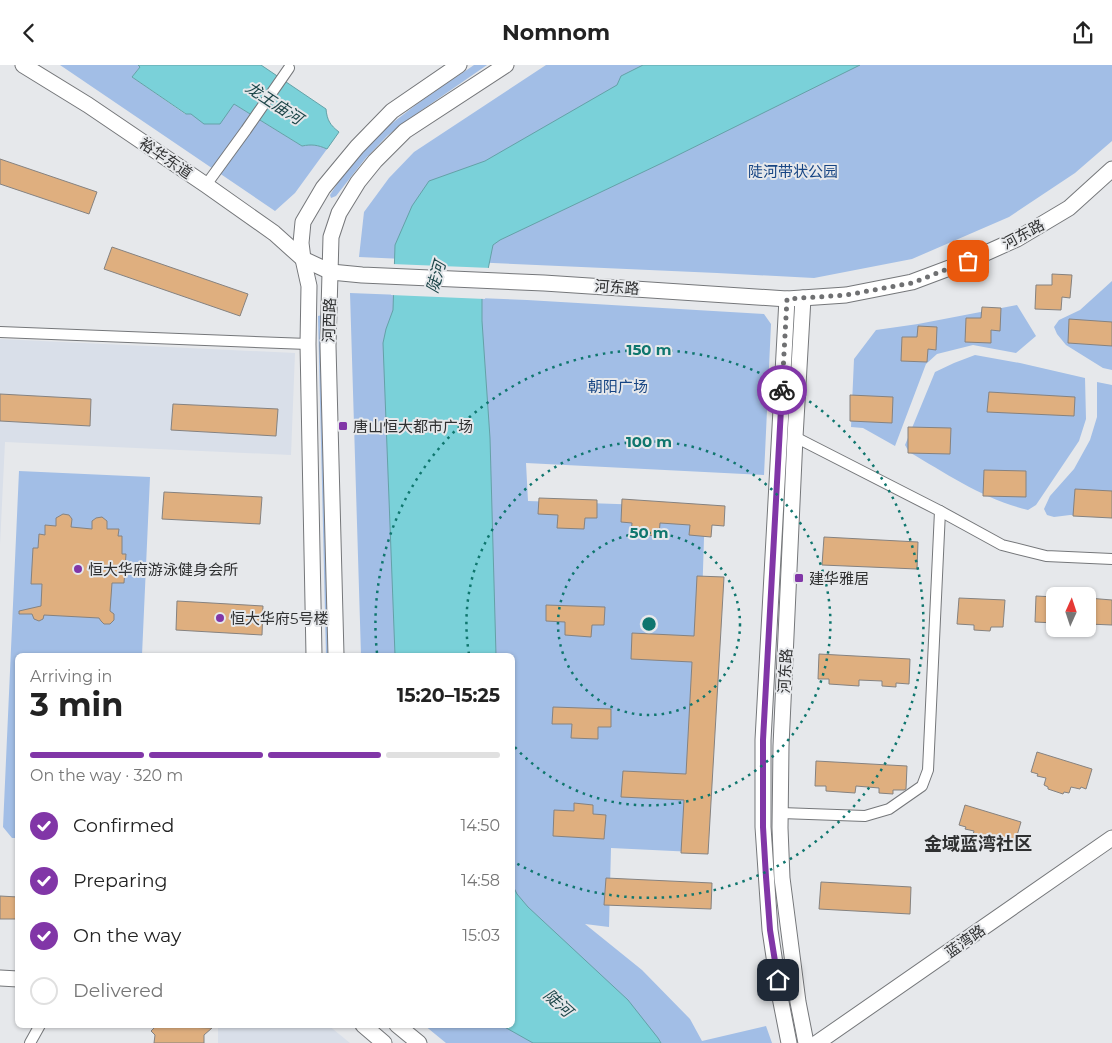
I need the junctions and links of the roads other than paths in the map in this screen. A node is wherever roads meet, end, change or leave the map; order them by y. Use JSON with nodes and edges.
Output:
{"nodes":[{"id":1,"x":23,"y":65,"type":"edge"},
{"id":2,"x":459,"y":65,"type":"edge"},
{"id":3,"x":506,"y":65,"type":"edge"},
{"id":4,"x":289,"y":68,"type":"dead end"},
{"id":5,"x":1112,"y":169,"type":"edge"},
{"id":6,"x":206,"y":185,"type":"junction"},
{"id":7,"x":303,"y":259,"type":"junction"},
{"id":8,"x":331,"y":272,"type":"junction"},
{"id":9,"x":362,"y":275,"type":"joint"},
{"id":10,"x":803,"y":298,"type":"junction"},
{"id":11,"x":787,"y":299,"type":"junction"},
{"id":12,"x":0,"y":332,"type":"edge"},
{"id":13,"x":308,"y":344,"type":"junction"},
{"id":14,"x":795,"y":437,"type":"junction"},
{"id":15,"x":940,"y":511,"type":"junction"},
{"id":16,"x":1112,"y":559,"type":"edge"},
{"id":17,"x":314,"y":653,"type":"edge"},
{"id":18,"x":336,"y":653,"type":"edge"},
{"id":19,"x":781,"y":813,"type":"junction"},
{"id":20,"x":1112,"y":838,"type":"edge"},
{"id":21,"x":0,"y":978,"type":"edge"},
{"id":22,"x":15,"y":979,"type":"edge"},
{"id":23,"x":38,"y":1028,"type":"edge"},
{"id":24,"x":366,"y":1028,"type":"edge"},
{"id":25,"x":401,"y":1028,"type":"edge"},
{"id":26,"x":30,"y":1043,"type":"edge"},
{"id":27,"x":384,"y":1043,"type":"edge"},
{"id":28,"x":419,"y":1043,"type":"edge"},
{"id":29,"x":789,"y":1043,"type":"edge"},
{"id":30,"x":806,"y":1043,"type":"edge"},
{"id":31,"x":817,"y":1043,"type":"edge"}],
"edges":[{"from":1,"to":6,"type":"street","name":"裕华东道"},
{"from":2,"to":7,"type":"street","name":"河西路"},
{"from":3,"to":8,"type":"street","name":"河西路"},
{"from":4,"to":6,"type":"street"},
{"from":5,"to":10,"type":"street","name":"河东路"},
{"from":6,"to":7,"type":"street","name":"裕华东道"},
{"from":7,"to":8,"type":"street","name":"裕华东道"},
{"from":7,"to":13,"type":"street","name":"河西路"},
{"from":8,"to":9,"type":"street","name":"裕华东道"},
{"from":8,"to":18,"type":"street","name":"河西路"},
{"from":9,"to":11,"type":"street","name":"河东路"},
{"from":10,"to":11,"type":"street","name":"河东路"},
{"from":10,"to":14,"type":"street","name":"河东路"},
{"from":11,"to":29,"type":"street","name":"河东路"},
{"from":12,"to":13,"type":"street"},
{"from":13,"to":17,"type":"street","name":"河西路"},
{"from":14,"to":15,"type":"street"},
{"from":14,"to":19,"type":"street","name":"河东路"},
{"from":15,"to":16,"type":"street"},
{"from":15,"to":19,"type":"street"},
{"from":19,"to":30,"type":"street","name":"河东路"},
{"from":20,"to":31,"type":"street","name":"蓝湾路"},
{"from":21,"to":22,"type":"street"},
{"from":23,"to":26,"type":"street"},
{"from":24,"to":27,"type":"street"},
{"from":25,"to":28,"type":"street"}]}
